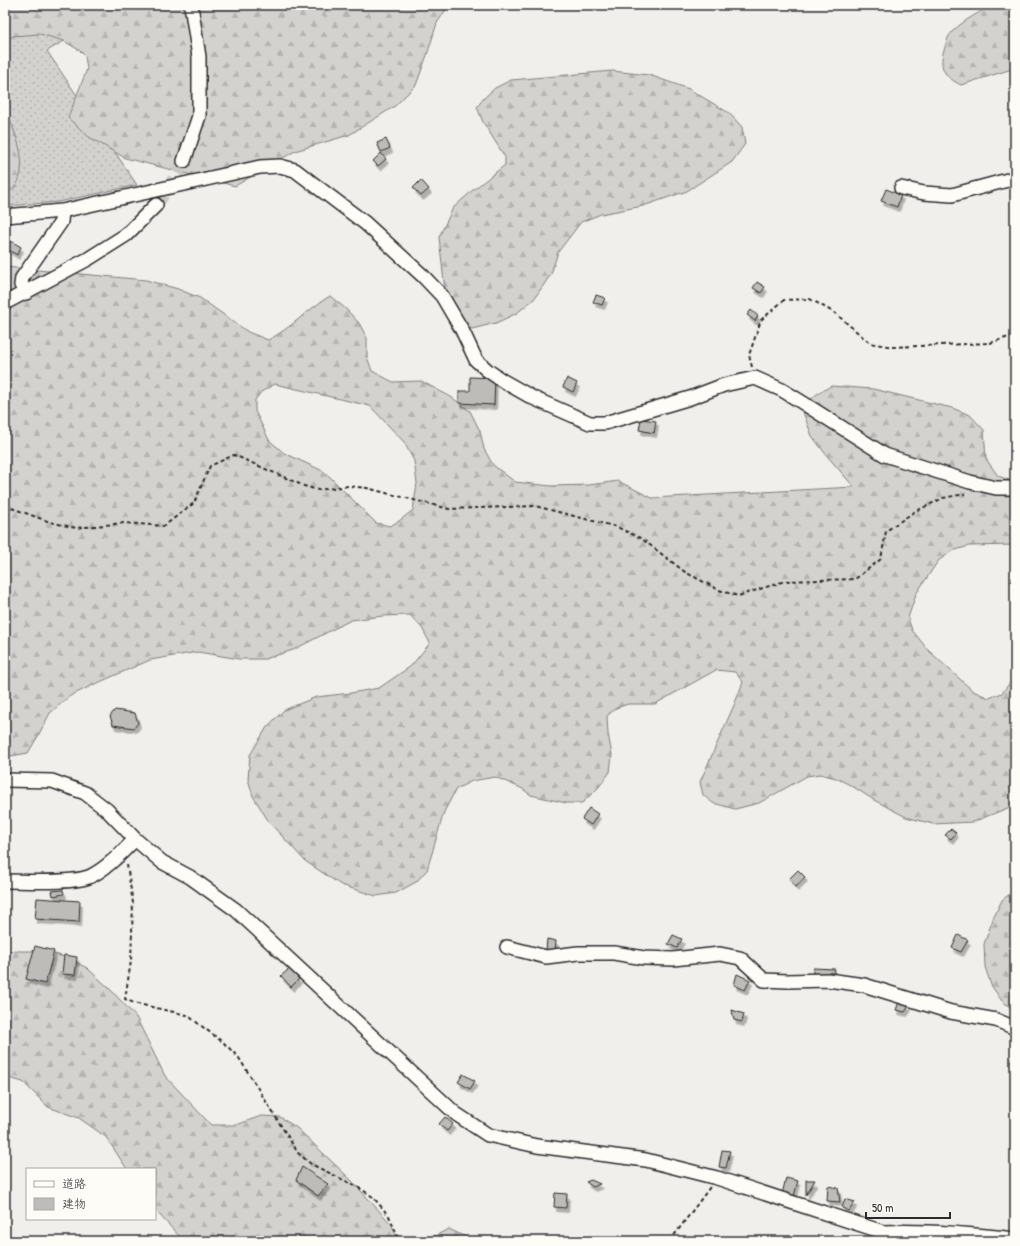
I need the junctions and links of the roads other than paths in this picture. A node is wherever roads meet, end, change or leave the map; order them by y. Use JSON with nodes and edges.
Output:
{"nodes":[{"id":1,"x":191,"y":5,"type":"edge"},
{"id":2,"x":184,"y":161,"type":"tunnel mouth"},
{"id":3,"x":1015,"y":178,"type":"edge"},
{"id":4,"x":901,"y":188,"type":"dead end"},
{"id":5,"x":156,"y":205,"type":"tunnel mouth"},
{"id":6,"x":62,"y":211,"type":"junction"},
{"id":7,"x":5,"y":216,"type":"edge"},
{"id":8,"x":26,"y":293,"type":"junction"},
{"id":9,"x":5,"y":303,"type":"edge"},
{"id":10,"x":1015,"y":488,"type":"edge"},
{"id":11,"x":5,"y":780,"type":"edge"},
{"id":12,"x":135,"y":839,"type":"junction"},
{"id":13,"x":5,"y":881,"type":"edge"},
{"id":14,"x":507,"y":947,"type":"dead end"},
{"id":15,"x":1015,"y":1028,"type":"edge"},
{"id":16,"x":1015,"y":1239,"type":"edge"}],
"edges":[{"from":1,"to":2,"type":"street"},
{"from":3,"to":4,"type":"street"},
{"from":5,"to":8,"type":"street"},
{"from":6,"to":7,"type":"street"},
{"from":6,"to":8,"type":"street"},
{"from":6,"to":10,"type":"street"},
{"from":8,"to":9,"type":"street"},
{"from":11,"to":12,"type":"street"},
{"from":12,"to":13,"type":"street"},
{"from":12,"to":16,"type":"street"},
{"from":14,"to":15,"type":"street"}]}
